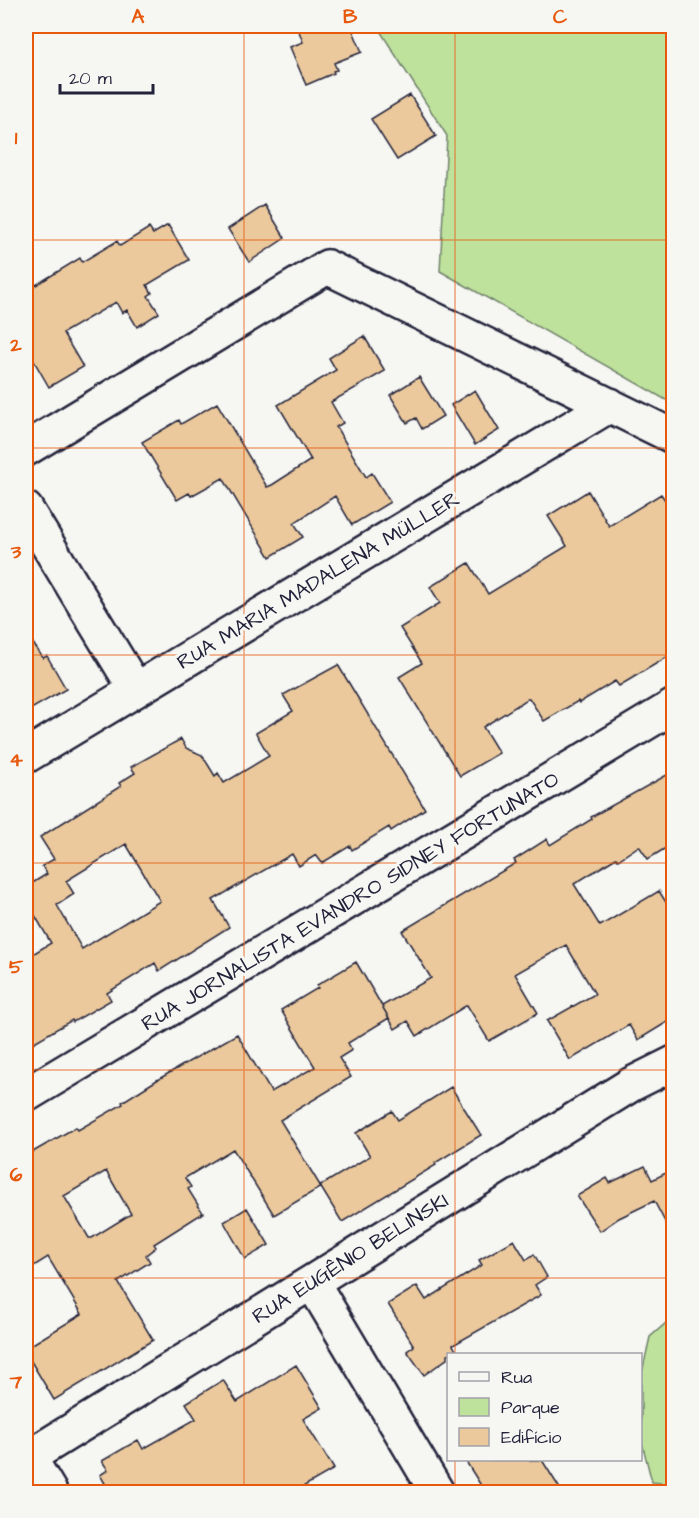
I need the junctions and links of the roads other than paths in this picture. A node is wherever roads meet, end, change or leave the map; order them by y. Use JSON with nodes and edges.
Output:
{"nodes":[{"id":1,"x":610,"y":405,"type":"junction"},
{"id":2,"x":674,"y":437,"type":"edge"},
{"id":3,"x":26,"y":449,"type":"edge"},
{"id":4,"x":26,"y":508,"type":"edge"},
{"id":5,"x":136,"y":690,"type":"junction"},
{"id":6,"x":674,"y":706,"type":"edge"},
{"id":7,"x":26,"y":756,"type":"edge"},
{"id":8,"x":674,"y":1063,"type":"edge"},
{"id":9,"x":26,"y":1095,"type":"edge"},
{"id":10,"x":312,"y":1282,"type":"junction"},
{"id":11,"x":27,"y":1454,"type":"edge"},
{"id":12,"x":50,"y":1492,"type":"edge"},
{"id":13,"x":437,"y":1492,"type":"edge"}],
"edges":[{"from":1,"to":2,"type":"street"},
{"from":1,"to":3,"type":"street"},
{"from":1,"to":5,"type":"street","name":"RUA MARIA MADALENA MÜLLER"},
{"from":4,"to":5,"type":"street"},
{"from":5,"to":7,"type":"street","name":"RUA MARIA MADALENA MÜLLER"},
{"from":6,"to":9,"type":"street","name":"RUA JORNALISTA EVANDRO SIDNEY FORTUNATO"},
{"from":8,"to":10,"type":"street","name":"RUA EUGÊNIO BELINSKI"},
{"from":10,"to":11,"type":"street","name":"RUA EUGÊNIO BELINSKI"},
{"from":10,"to":13,"type":"street"},
{"from":11,"to":12,"type":"street"}]}
